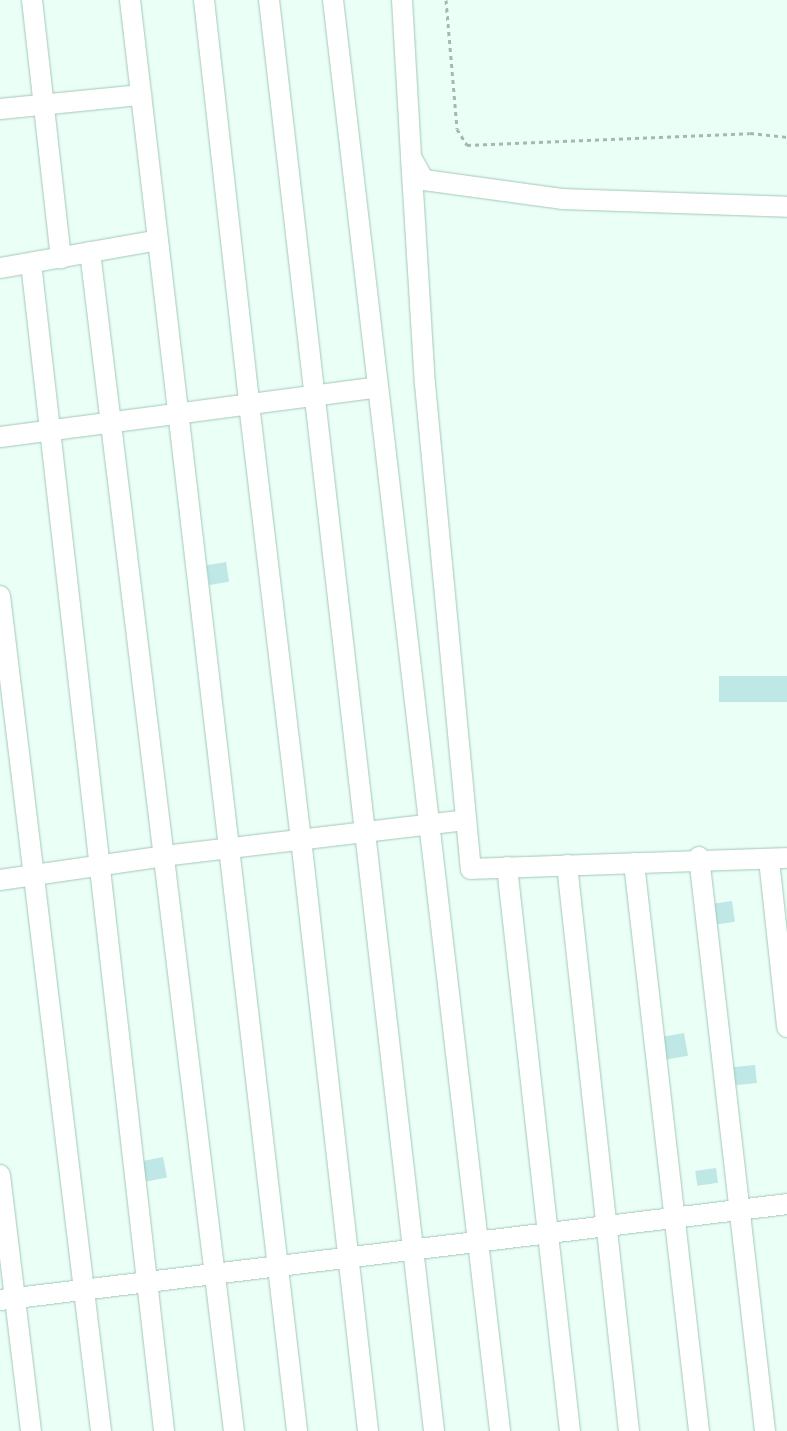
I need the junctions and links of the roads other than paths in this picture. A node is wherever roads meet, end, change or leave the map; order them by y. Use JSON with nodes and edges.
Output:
{"nodes":[{"id":1,"x":32,"y":0,"type":"edge"},
{"id":2,"x":130,"y":0,"type":"edge"},
{"id":3,"x":204,"y":0,"type":"edge"},
{"id":4,"x":269,"y":0,"type":"edge"},
{"id":5,"x":332,"y":0,"type":"edge"},
{"id":6,"x":402,"y":0,"type":"edge"},
{"id":7,"x":141,"y":95,"type":"junction"},
{"id":8,"x":44,"y":105,"type":"junction"},
{"id":9,"x":0,"y":110,"type":"edge"},
{"id":10,"x":411,"y":157,"type":"junction"},
{"id":11,"x":787,"y":208,"type":"edge"},
{"id":12,"x":158,"y":240,"type":"junction"},
{"id":13,"x":90,"y":252,"type":"junction"},
{"id":14,"x":61,"y":258,"type":"junction"},
{"id":15,"x":31,"y":263,"type":"junction"},
{"id":16,"x":0,"y":268,"type":"edge"},
{"id":17,"x":378,"y":387,"type":"junction"},
{"id":18,"x":315,"y":395,"type":"junction"},
{"id":19,"x":249,"y":404,"type":"junction"},
{"id":20,"x":178,"y":413,"type":"junction"},
{"id":21,"x":111,"y":422,"type":"junction"},
{"id":22,"x":50,"y":430,"type":"junction"},
{"id":23,"x":0,"y":437,"type":"edge"},
{"id":24,"x":0,"y":596,"type":"edge"},
{"id":25,"x":466,"y":820,"type":"junction"},
{"id":26,"x":429,"y":824,"type":"junction"},
{"id":27,"x":365,"y":832,"type":"junction"},
{"id":28,"x":301,"y":839,"type":"junction"},
{"id":29,"x":229,"y":848,"type":"junction"},
{"id":30,"x":164,"y":856,"type":"junction"},
{"id":31,"x":699,"y":859,"type":"junction"},
{"id":32,"x":778,"y":859,"type":"edge"},
{"id":33,"x":634,"y":863,"type":"junction"},
{"id":34,"x":567,"y":865,"type":"junction"},
{"id":35,"x":100,"y":866,"type":"junction"},
{"id":36,"x":507,"y":867,"type":"junction"},
{"id":37,"x":34,"y":875,"type":"junction"},
{"id":38,"x":0,"y":880,"type":"edge"},
{"id":39,"x":787,"y":1028,"type":"edge"},
{"id":40,"x":0,"y":1175,"type":"edge"},
{"id":41,"x":787,"y":1204,"type":"edge"},
{"id":42,"x":738,"y":1210,"type":"junction"},
{"id":43,"x":674,"y":1218,"type":"junction"},
{"id":44,"x":606,"y":1226,"type":"junction"},
{"id":45,"x":548,"y":1233,"type":"junction"},
{"id":46,"x":478,"y":1242,"type":"junction"},
{"id":47,"x":413,"y":1249,"type":"junction"},
{"id":48,"x":348,"y":1257,"type":"junction"},
{"id":49,"x":278,"y":1266,"type":"junction"},
{"id":50,"x":215,"y":1274,"type":"junction"},
{"id":51,"x":147,"y":1282,"type":"junction"},
{"id":52,"x":85,"y":1290,"type":"junction"},
{"id":53,"x":8,"y":1299,"type":"edge"},
{"id":54,"x":31,"y":1431,"type":"edge"},
{"id":55,"x":101,"y":1431,"type":"edge"},
{"id":56,"x":164,"y":1431,"type":"edge"},
{"id":57,"x":234,"y":1431,"type":"edge"},
{"id":58,"x":298,"y":1431,"type":"edge"},
{"id":59,"x":368,"y":1431,"type":"edge"},
{"id":60,"x":434,"y":1431,"type":"edge"},
{"id":61,"x":500,"y":1431,"type":"edge"},
{"id":62,"x":570,"y":1431,"type":"edge"},
{"id":63,"x":629,"y":1431,"type":"edge"},
{"id":64,"x":698,"y":1431,"type":"edge"},
{"id":65,"x":765,"y":1431,"type":"edge"}],
"edges":[{"from":1,"to":8,"type":"street"},
{"from":2,"to":7,"type":"street"},
{"from":3,"to":19,"type":"street"},
{"from":4,"to":18,"type":"street"},
{"from":5,"to":17,"type":"street"},
{"from":6,"to":10,"type":"street"},
{"from":7,"to":8,"type":"street"},
{"from":7,"to":12,"type":"street"},
{"from":8,"to":9,"type":"street"},
{"from":8,"to":14,"type":"street"},
{"from":10,"to":11,"type":"street"},
{"from":10,"to":25,"type":"street"},
{"from":12,"to":13,"type":"street"},
{"from":12,"to":20,"type":"street"},
{"from":13,"to":14,"type":"street"},
{"from":13,"to":21,"type":"street"},
{"from":14,"to":15,"type":"street"},
{"from":15,"to":16,"type":"street"},
{"from":15,"to":22,"type":"street"},
{"from":17,"to":18,"type":"street"},
{"from":17,"to":26,"type":"street"},
{"from":18,"to":19,"type":"street"},
{"from":18,"to":27,"type":"street"},
{"from":19,"to":20,"type":"street"},
{"from":19,"to":28,"type":"street"},
{"from":20,"to":21,"type":"street"},
{"from":20,"to":29,"type":"street"},
{"from":21,"to":22,"type":"street"},
{"from":21,"to":30,"type":"street"},
{"from":22,"to":23,"type":"street"},
{"from":22,"to":35,"type":"street"},
{"from":24,"to":37,"type":"street"},
{"from":25,"to":26,"type":"street"},
{"from":25,"to":36,"type":"street"},
{"from":26,"to":27,"type":"street"},
{"from":26,"to":46,"type":"street"},
{"from":27,"to":28,"type":"street"},
{"from":27,"to":47,"type":"street"},
{"from":28,"to":29,"type":"street"},
{"from":28,"to":48,"type":"street"},
{"from":29,"to":30,"type":"street"},
{"from":29,"to":49,"type":"street"},
{"from":30,"to":35,"type":"street"},
{"from":30,"to":50,"type":"street"},
{"from":31,"to":32,"type":"street"},
{"from":31,"to":33,"type":"street"},
{"from":31,"to":42,"type":"street"},
{"from":32,"to":39,"type":"street"},
{"from":33,"to":34,"type":"street"},
{"from":33,"to":43,"type":"street"},
{"from":34,"to":36,"type":"street"},
{"from":34,"to":44,"type":"street"},
{"from":35,"to":37,"type":"street"},
{"from":35,"to":51,"type":"street"},
{"from":36,"to":45,"type":"street"},
{"from":37,"to":38,"type":"street"},
{"from":37,"to":52,"type":"street"},
{"from":40,"to":53,"type":"street"},
{"from":41,"to":42,"type":"street"},
{"from":42,"to":43,"type":"street"},
{"from":42,"to":65,"type":"street"},
{"from":43,"to":44,"type":"street"},
{"from":43,"to":64,"type":"street"},
{"from":44,"to":45,"type":"street"},
{"from":44,"to":63,"type":"street"},
{"from":45,"to":46,"type":"street"},
{"from":45,"to":62,"type":"street"},
{"from":46,"to":47,"type":"street"},
{"from":46,"to":61,"type":"street"},
{"from":47,"to":48,"type":"street"},
{"from":47,"to":60,"type":"street"},
{"from":48,"to":49,"type":"street"},
{"from":48,"to":59,"type":"street"},
{"from":49,"to":50,"type":"street"},
{"from":49,"to":58,"type":"street"},
{"from":50,"to":51,"type":"street"},
{"from":50,"to":57,"type":"street"},
{"from":51,"to":52,"type":"street"},
{"from":51,"to":56,"type":"street"},
{"from":52,"to":53,"type":"street"},
{"from":52,"to":55,"type":"street"},
{"from":53,"to":54,"type":"street"}]}
